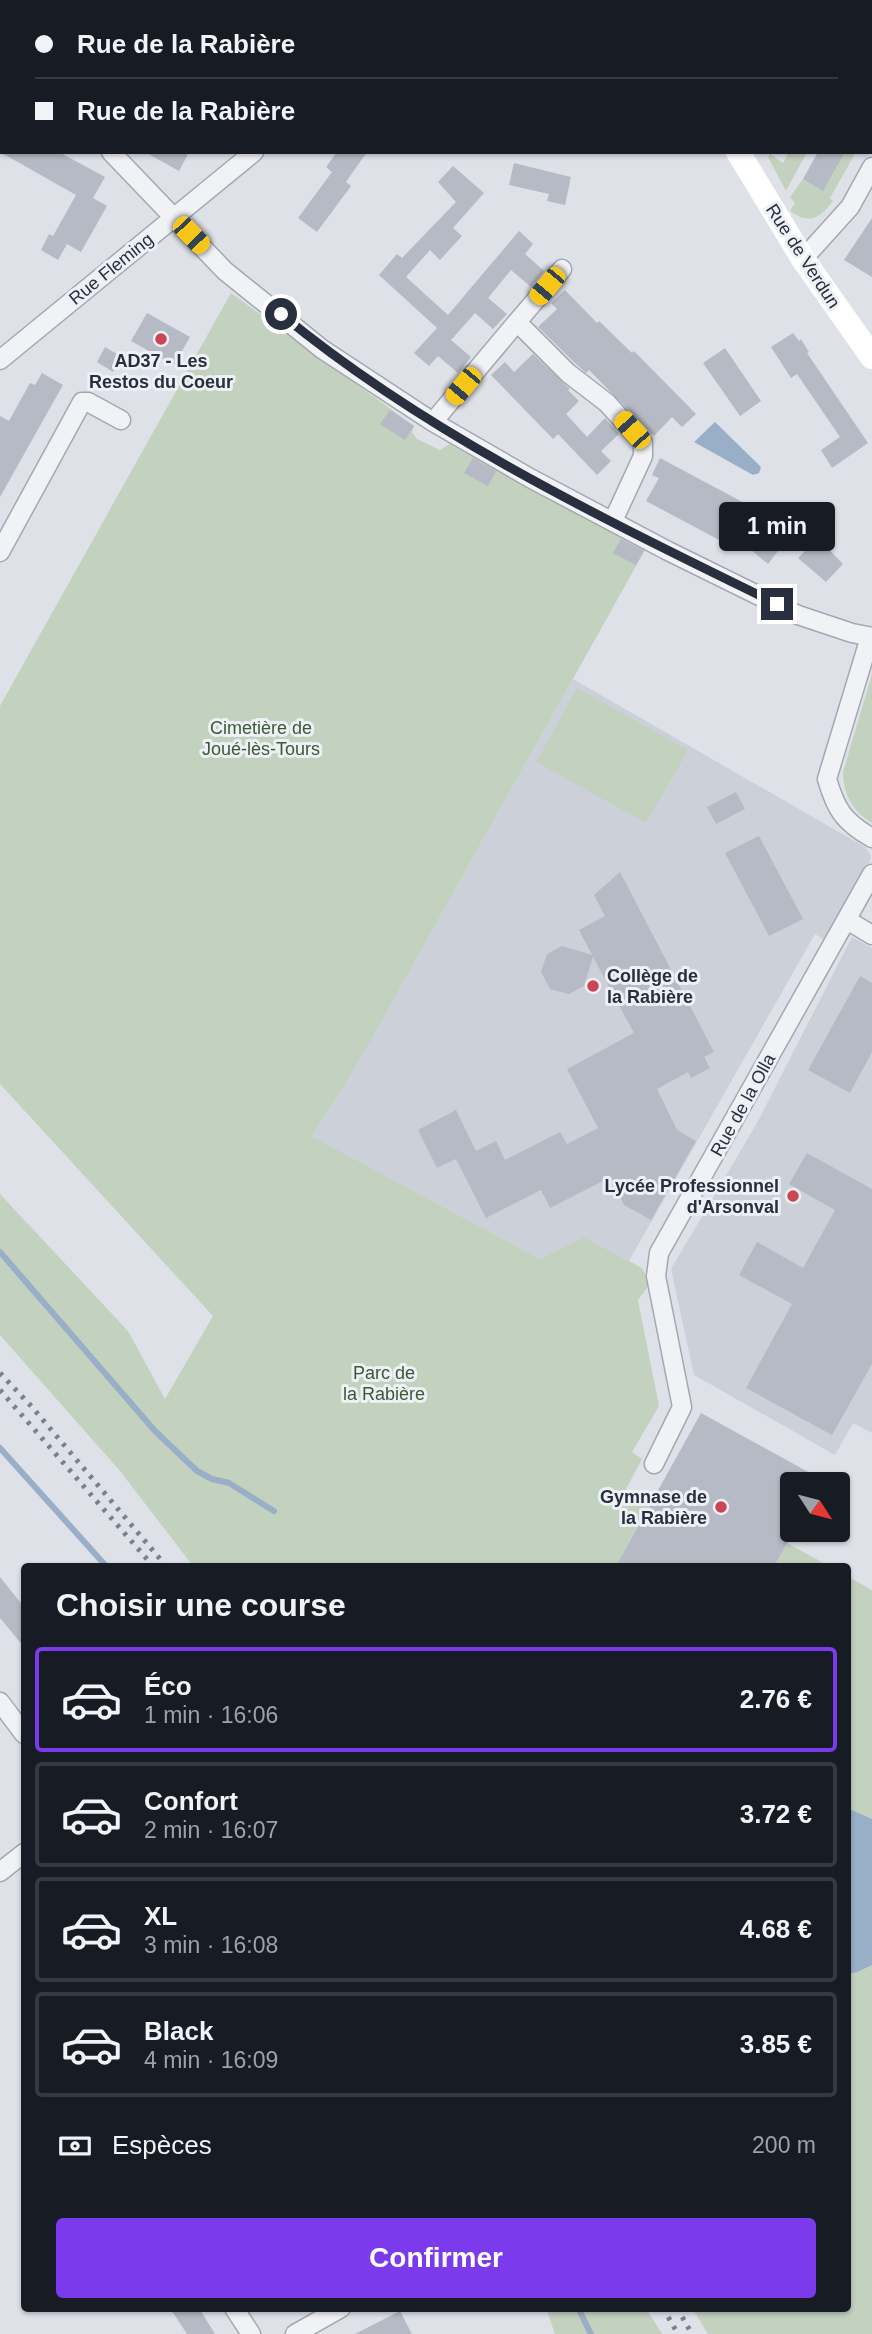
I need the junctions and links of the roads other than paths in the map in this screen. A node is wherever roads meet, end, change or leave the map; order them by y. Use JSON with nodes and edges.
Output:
{"nodes":[{"id":1,"x":113,"y":154,"type":"edge"},
{"id":2,"x":252,"y":154,"type":"edge"},
{"id":3,"x":746,"y":157,"type":"edge"},
{"id":4,"x":872,"y":167,"type":"edge"},
{"id":5,"x":174,"y":217,"type":"junction"},
{"id":6,"x":803,"y":259,"type":"junction"},
{"id":7,"x":562,"y":269,"type":"dead end"},
{"id":8,"x":517,"y":322,"type":"junction"},
{"id":9,"x":872,"y":357,"type":"edge"},
{"id":10,"x":0,"y":360,"type":"edge"},
{"id":11,"x":121,"y":420,"type":"dead end"},
{"id":12,"x":433,"y":422,"type":"junction"},
{"id":13,"x":613,"y":521,"type":"junction"},
{"id":14,"x":2,"y":545,"type":"edge"},
{"id":15,"x":871,"y":637,"type":"edge"},
{"id":16,"x":872,"y":838,"type":"edge"},
{"id":17,"x":872,"y":874,"type":"edge"},
{"id":18,"x":847,"y":920,"type":"junction"},
{"id":19,"x":872,"y":935,"type":"edge"},
{"id":20,"x":654,"y":1464,"type":"dead end"},
{"id":21,"x":0,"y":1702,"type":"edge"},
{"id":22,"x":21,"y":1730,"type":"edge"},
{"id":23,"x":21,"y":1855,"type":"edge"},
{"id":24,"x":0,"y":1872,"type":"edge"},
{"id":25,"x":237,"y":2312,"type":"edge"},
{"id":26,"x":334,"y":2312,"type":"edge"},
{"id":27,"x":251,"y":2334,"type":"edge"},
{"id":28,"x":295,"y":2334,"type":"edge"}],
"edges":[{"from":1,"to":5,"type":"street"},
{"from":2,"to":5,"type":"street","name":"Rue Fleming"},
{"from":3,"to":6,"type":"main road","name":"Rue de Verdun"},
{"from":4,"to":6,"type":"street"},
{"from":5,"to":10,"type":"street","name":"Rue Fleming"},
{"from":5,"to":12,"type":"street"},
{"from":6,"to":9,"type":"main road","name":"Rue de Verdun"},
{"from":7,"to":8,"type":"street"},
{"from":8,"to":12,"type":"street"},
{"from":8,"to":13,"type":"street"},
{"from":11,"to":14,"type":"street"},
{"from":12,"to":13,"type":"street"},
{"from":13,"to":15,"type":"street"},
{"from":15,"to":16,"type":"street"},
{"from":17,"to":18,"type":"street","name":"Rue de la Olla"},
{"from":18,"to":19,"type":"street"},
{"from":18,"to":20,"type":"street","name":"Rue de la Olla"},
{"from":21,"to":22,"type":"street"},
{"from":23,"to":24,"type":"street"},
{"from":25,"to":27,"type":"street"},
{"from":26,"to":28,"type":"street"}]}
